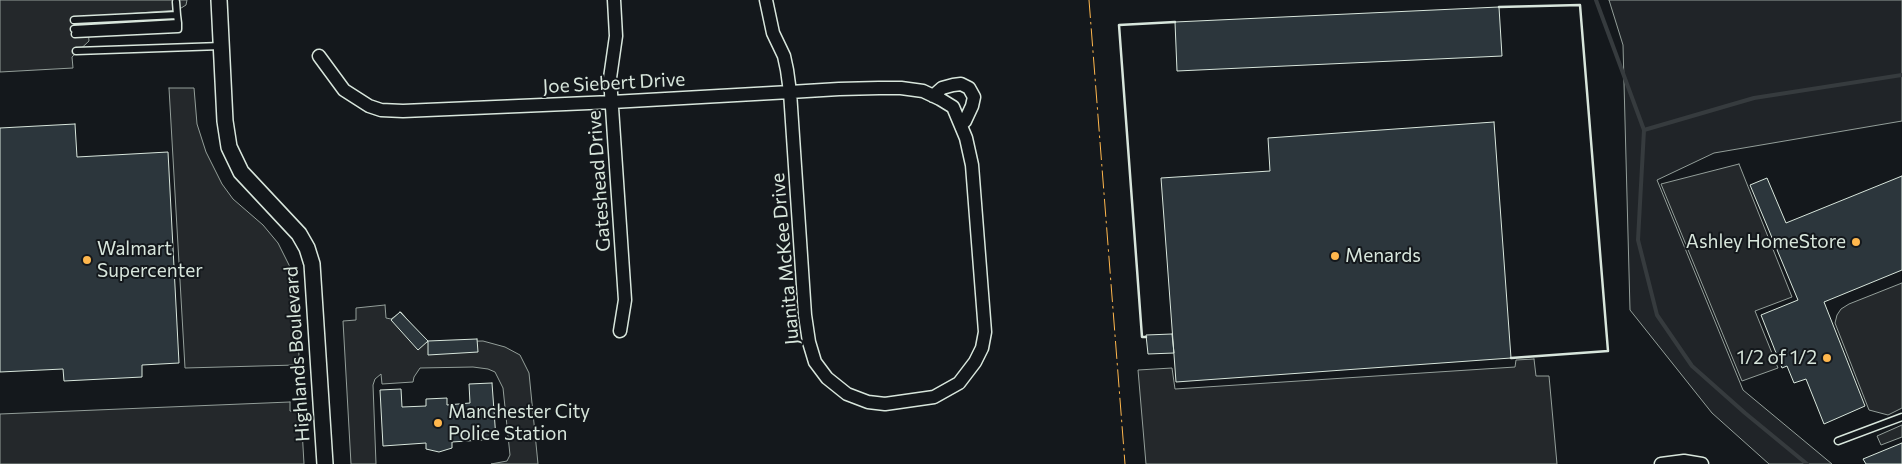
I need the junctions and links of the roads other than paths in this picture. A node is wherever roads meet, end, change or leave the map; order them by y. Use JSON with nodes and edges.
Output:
{"nodes":[{"id":1,"x":219,"y":0,"type":"edge"},
{"id":2,"x":614,"y":0,"type":"edge"},
{"id":3,"x":766,"y":0,"type":"edge"},
{"id":4,"x":176,"y":2,"type":"dead end"},
{"id":5,"x":177,"y":15,"type":"junction"},
{"id":6,"x":74,"y":20,"type":"dead end"},
{"id":7,"x":74,"y":32,"type":"dead end"},
{"id":8,"x":221,"y":46,"type":"junction"},
{"id":9,"x":76,"y":51,"type":"dead end"},
{"id":10,"x":319,"y":56,"type":"dead end"},
{"id":11,"x":790,"y":92,"type":"junction"},
{"id":12,"x":933,"y":96,"type":"junction"},
{"id":13,"x":612,"y":102,"type":"junction"},
{"id":14,"x":953,"y":107,"type":"joint"},
{"id":15,"x":961,"y":125,"type":"junction"},
{"id":16,"x":620,"y":330,"type":"dead end"},
{"id":17,"x":1902,"y":416,"type":"edge"},
{"id":18,"x":1838,"y":442,"type":"dead end"},
{"id":19,"x":325,"y":464,"type":"edge"},
{"id":20,"x":1661,"y":464,"type":"edge"},
{"id":21,"x":1702,"y":464,"type":"edge"}],
"edges":[{"from":1,"to":8,"type":"street","name":"Highlands Boulevard"},
{"from":2,"to":13,"type":"street","name":"Gateshead Drive"},
{"from":3,"to":11,"type":"street","name":"Juanita McKee Drive"},
{"from":4,"to":5,"type":"lane"},
{"from":5,"to":6,"type":"lane"},
{"from":5,"to":7,"type":"lane"},
{"from":8,"to":9,"type":"lane"},
{"from":8,"to":19,"type":"street","name":"Highlands Boulevard"},
{"from":10,"to":13,"type":"street","name":"Joe Siebert Drive"},
{"from":11,"to":12,"type":"street","name":"Joe Siebert Drive"},
{"from":11,"to":13,"type":"street","name":"Joe Siebert Drive"},
{"from":11,"to":15,"type":"street","name":"Juanita McKee Drive"},
{"from":12,"to":14,"type":"street","name":"Joe Siebert Drive"},
{"from":12,"to":15,"type":"street"},
{"from":13,"to":16,"type":"street","name":"Gateshead Drive"},
{"from":14,"to":15,"type":"street","name":"Juanita McKee Drive"},
{"from":17,"to":18,"type":"lane"},
{"from":20,"to":21,"type":"street"}]}
